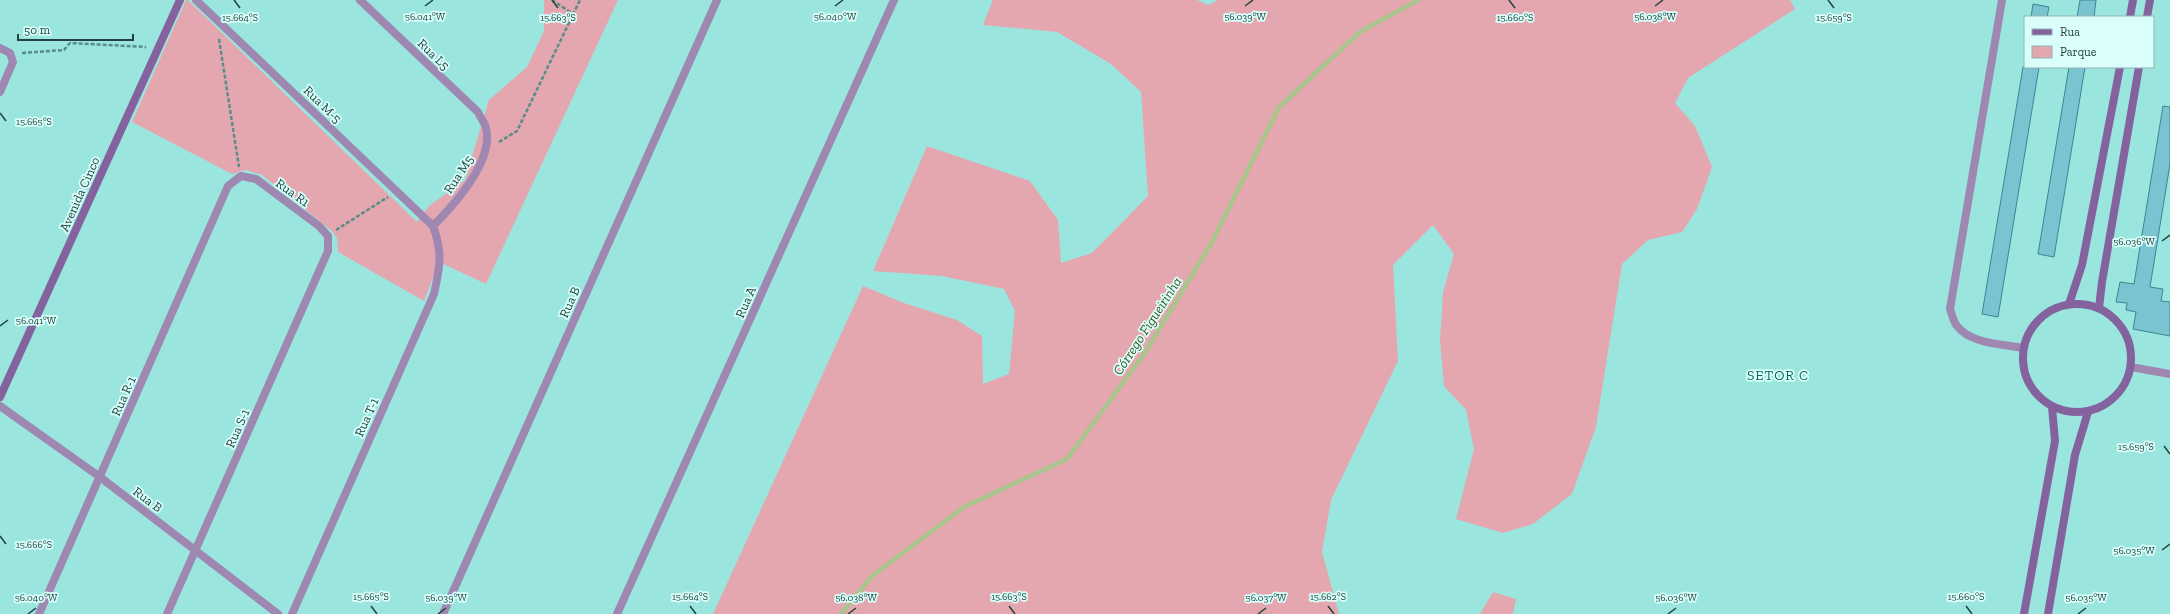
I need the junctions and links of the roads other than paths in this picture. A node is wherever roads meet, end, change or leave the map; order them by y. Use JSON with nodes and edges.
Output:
{"nodes":[{"id":1,"x":180,"y":0,"type":"edge"},
{"id":2,"x":196,"y":0,"type":"edge"},
{"id":3,"x":360,"y":0,"type":"edge"},
{"id":4,"x":717,"y":0,"type":"edge"},
{"id":5,"x":894,"y":0,"type":"edge"},
{"id":6,"x":2002,"y":0,"type":"edge"},
{"id":7,"x":2133,"y":0,"type":"edge"},
{"id":8,"x":2150,"y":0,"type":"edge"},
{"id":9,"x":2130,"y":16,"type":"edge"},
{"id":10,"x":2148,"y":16,"type":"edge"},
{"id":11,"x":0,"y":48,"type":"edge"},
{"id":12,"x":2120,"y":68,"type":"edge"},
{"id":13,"x":2139,"y":68,"type":"edge"},
{"id":14,"x":0,"y":92,"type":"edge"},
{"id":15,"x":486,"y":128,"type":"joint"},
{"id":16,"x":241,"y":176,"type":"joint"},
{"id":17,"x":433,"y":226,"type":"junction"},
{"id":18,"x":328,"y":251,"type":"joint"},
{"id":19,"x":2069,"y":304,"type":"junction"},
{"id":20,"x":2099,"y":308,"type":"junction"},
{"id":21,"x":2023,"y":348,"type":"junction"},
{"id":22,"x":2131,"y":368,"type":"junction"},
{"id":23,"x":2170,"y":374,"type":"edge"},
{"id":24,"x":0,"y":397,"type":"edge"},
{"id":25,"x":0,"y":406,"type":"edge"},
{"id":26,"x":2052,"y":407,"type":"junction"},
{"id":27,"x":2088,"y":412,"type":"junction"},
{"id":28,"x":100,"y":477,"type":"junction"},
{"id":29,"x":196,"y":551,"type":"junction"},
{"id":30,"x":39,"y":614,"type":"edge"},
{"id":31,"x":167,"y":614,"type":"edge"},
{"id":32,"x":278,"y":614,"type":"edge"},
{"id":33,"x":292,"y":614,"type":"edge"},
{"id":34,"x":443,"y":614,"type":"edge"},
{"id":35,"x":617,"y":614,"type":"edge"},
{"id":36,"x":2024,"y":614,"type":"edge"},
{"id":37,"x":2048,"y":614,"type":"edge"}],
"edges":[{"from":1,"to":24,"type":"street","name":"Avenida Cinco"},
{"from":2,"to":17,"type":"street","name":"Rua M-5"},
{"from":3,"to":15,"type":"street","name":"Rua L5"},
{"from":4,"to":34,"type":"street","name":"Rua B"},
{"from":5,"to":35,"type":"street","name":"Rua A"},
{"from":6,"to":21,"type":"street"},
{"from":7,"to":9,"type":"street"},
{"from":8,"to":10,"type":"street"},
{"from":11,"to":14,"type":"street"},
{"from":12,"to":19,"type":"street"},
{"from":13,"to":20,"type":"street"},
{"from":15,"to":17,"type":"street","name":"Rua M5"},
{"from":16,"to":18,"type":"street","name":"Rua R1"},
{"from":16,"to":28,"type":"street","name":"Rua R-1"},
{"from":17,"to":33,"type":"street","name":"Rua T-1"},
{"from":18,"to":29,"type":"street","name":"Rua S-1"},
{"from":19,"to":20,"type":"street"},
{"from":19,"to":21,"type":"street"},
{"from":20,"to":22,"type":"street"},
{"from":21,"to":26,"type":"street"},
{"from":22,"to":23,"type":"street"},
{"from":22,"to":27,"type":"street"},
{"from":25,"to":28,"type":"street","name":"Rua B"},
{"from":26,"to":27,"type":"street"},
{"from":26,"to":36,"type":"street"},
{"from":27,"to":37,"type":"street"},
{"from":28,"to":29,"type":"street","name":"Rua B"},
{"from":28,"to":30,"type":"street","name":"Rua R-1"},
{"from":29,"to":31,"type":"street","name":"Rua S-1"},
{"from":29,"to":32,"type":"street","name":"Rua B"}]}
